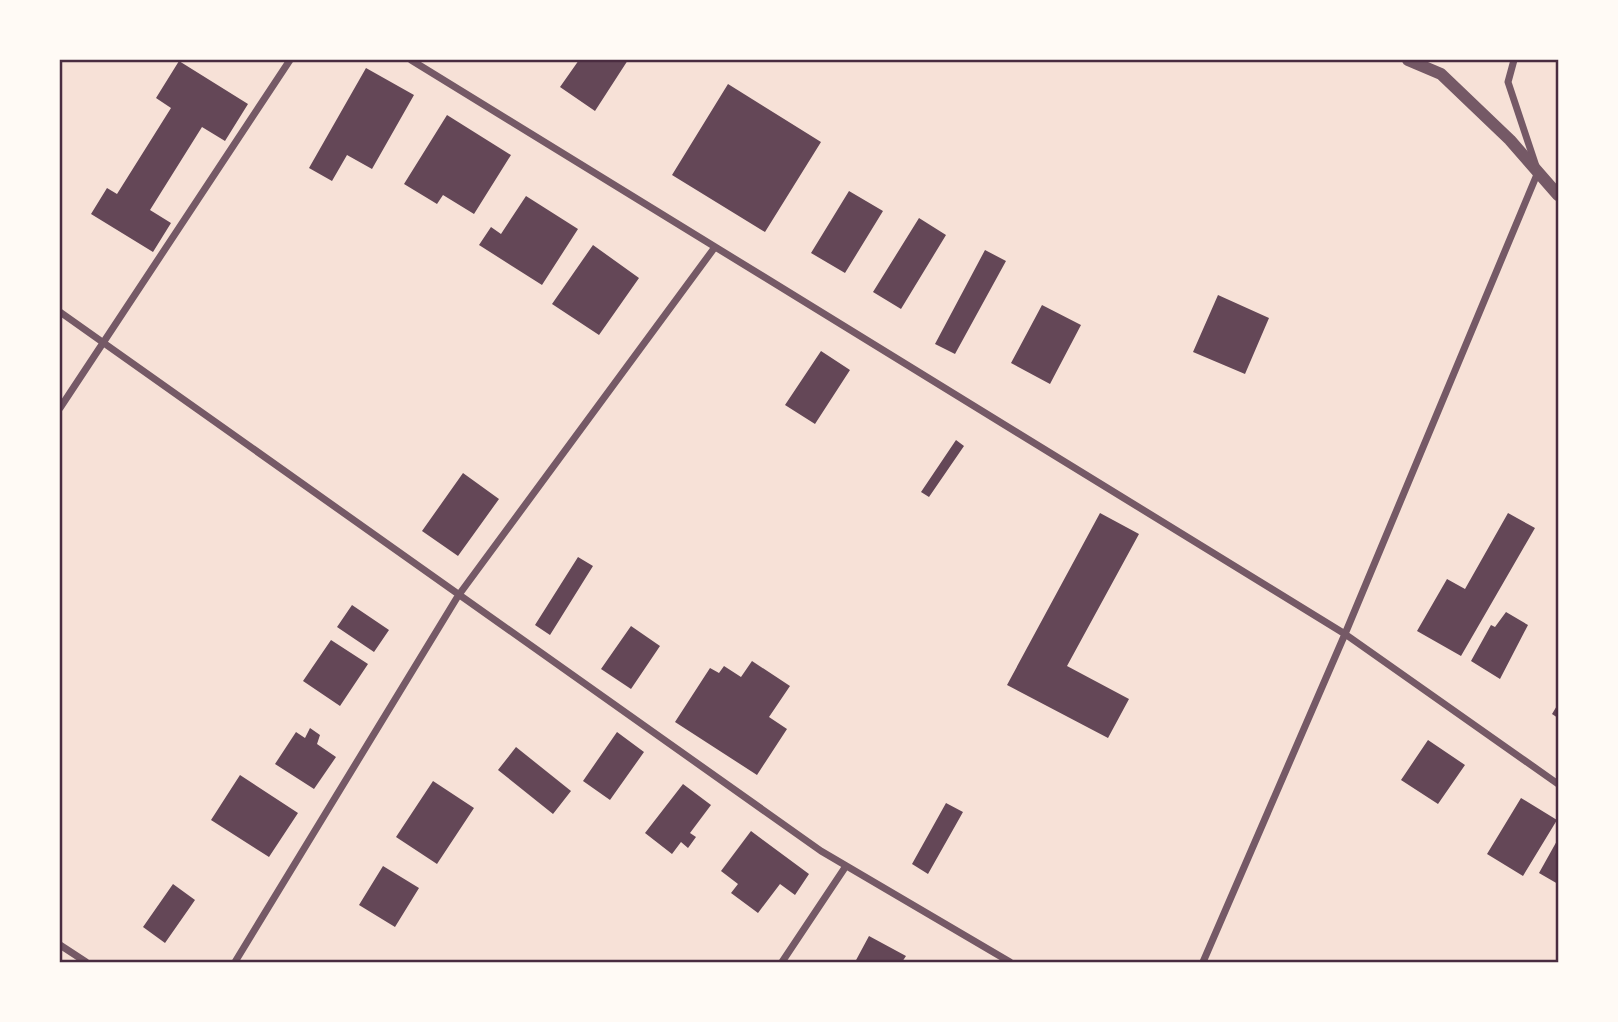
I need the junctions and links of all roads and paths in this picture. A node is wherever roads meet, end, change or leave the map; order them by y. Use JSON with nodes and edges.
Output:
{"nodes":[{"id":1,"x":290,"y":60,"type":"edge"},
{"id":2,"x":411,"y":60,"type":"edge"},
{"id":3,"x":1408,"y":60,"type":"edge"},
{"id":4,"x":1514,"y":60,"type":"edge"},
{"id":5,"x":1538,"y":172,"type":"junction"},
{"id":6,"x":1559,"y":195,"type":"edge"},
{"id":7,"x":715,"y":247,"type":"junction"},
{"id":8,"x":60,"y":312,"type":"edge"},
{"id":9,"x":105,"y":341,"type":"junction"},
{"id":10,"x":60,"y":408,"type":"edge"},
{"id":11,"x":458,"y":596,"type":"junction"},
{"id":12,"x":1345,"y":634,"type":"junction"},
{"id":13,"x":1559,"y":785,"type":"edge"},
{"id":14,"x":846,"y":866,"type":"junction"},
{"id":15,"x":60,"y":946,"type":"edge"},
{"id":16,"x":86,"y":962,"type":"edge"},
{"id":17,"x":235,"y":962,"type":"edge"},
{"id":18,"x":782,"y":962,"type":"edge"},
{"id":19,"x":1010,"y":962,"type":"edge"},
{"id":20,"x":1203,"y":962,"type":"edge"}],
"edges":[{"from":1,"to":9,"type":"street"},
{"from":2,"to":7,"type":"street"},
{"from":3,"to":5,"type":"street"},
{"from":4,"to":5,"type":"street"},
{"from":5,"to":6,"type":"street"},
{"from":5,"to":12,"type":"street"},
{"from":7,"to":11,"type":"street"},
{"from":7,"to":12,"type":"street"},
{"from":8,"to":9,"type":"street"},
{"from":9,"to":10,"type":"street"},
{"from":9,"to":11,"type":"street"},
{"from":11,"to":14,"type":"street"},
{"from":11,"to":17,"type":"street"},
{"from":12,"to":13,"type":"street"},
{"from":12,"to":20,"type":"street"},
{"from":14,"to":18,"type":"street"},
{"from":14,"to":19,"type":"street"},
{"from":15,"to":16,"type":"street"}]}
